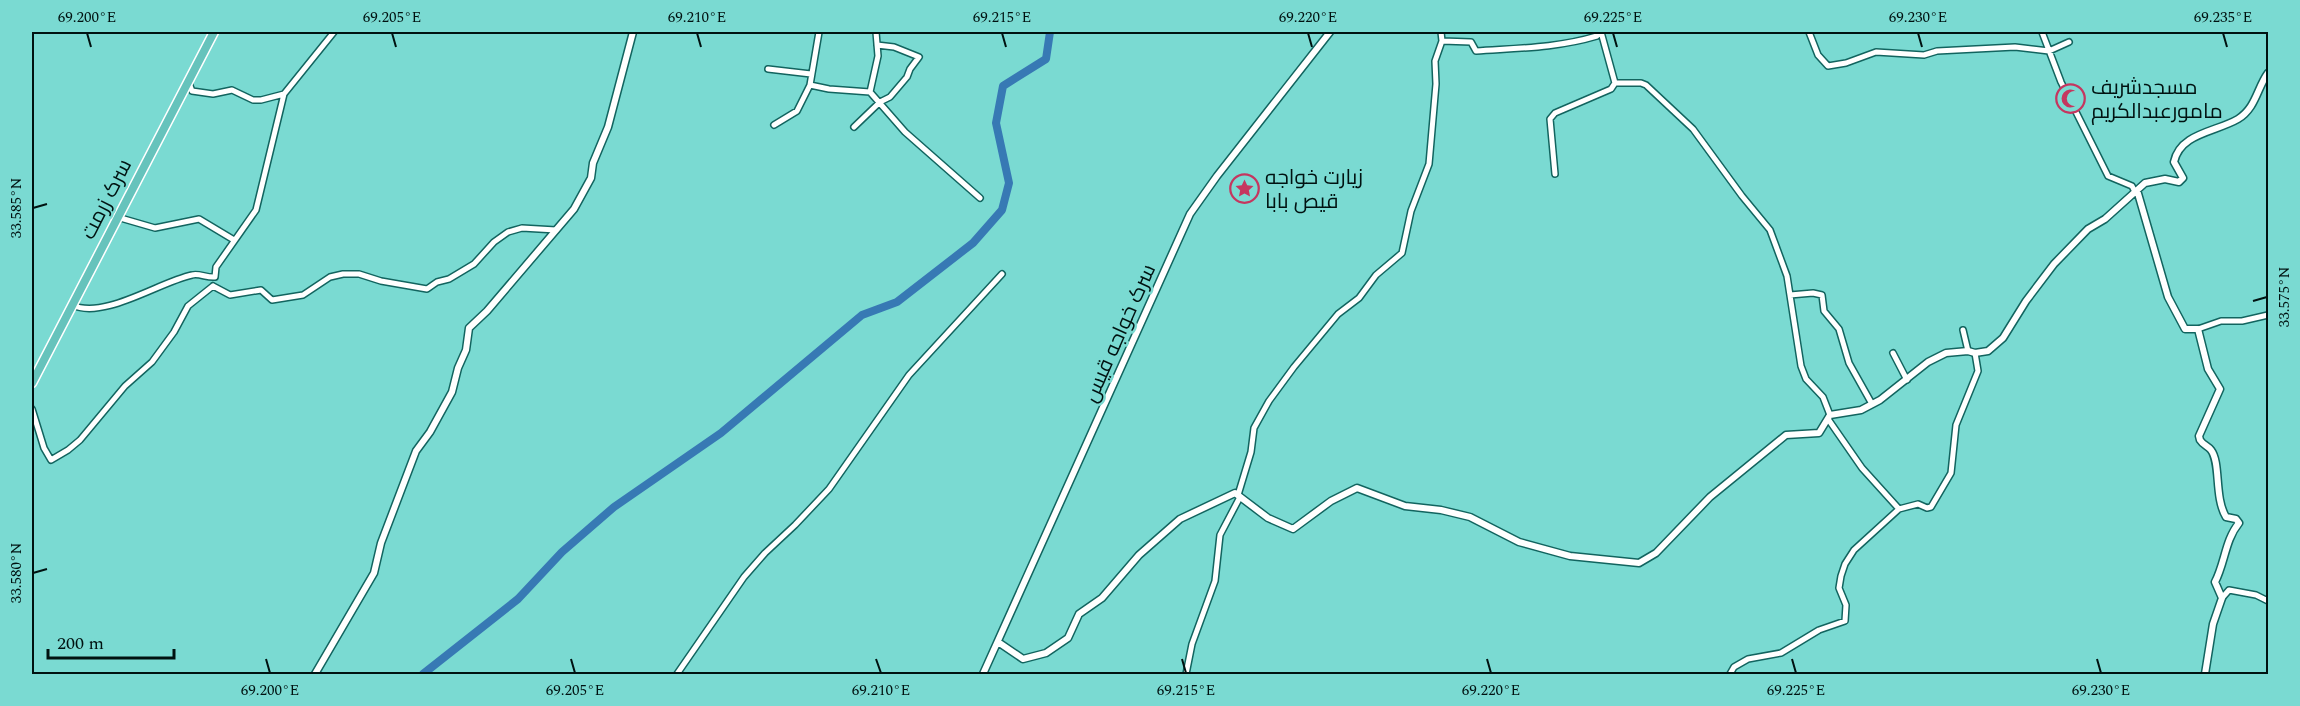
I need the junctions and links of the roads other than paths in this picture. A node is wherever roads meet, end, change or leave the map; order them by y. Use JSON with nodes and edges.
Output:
{"nodes":[{"id":1,"x":214,"y":32,"type":"edge"},
{"id":2,"x":334,"y":32,"type":"edge"},
{"id":3,"x":633,"y":32,"type":"edge"},
{"id":4,"x":819,"y":32,"type":"edge"},
{"id":5,"x":876,"y":32,"type":"edge"},
{"id":6,"x":1330,"y":32,"type":"edge"},
{"id":7,"x":1441,"y":32,"type":"edge"},
{"id":8,"x":1600,"y":32,"type":"edge"},
{"id":9,"x":1809,"y":32,"type":"edge"},
{"id":10,"x":2042,"y":32,"type":"edge"},
{"id":11,"x":1442,"y":41,"type":"junction"},
{"id":12,"x":2068,"y":42,"type":"dead end"},
{"id":13,"x":877,"y":45,"type":"junction"},
{"id":14,"x":2049,"y":51,"type":"junction"},
{"id":15,"x":768,"y":69,"type":"dead end"},
{"id":16,"x":2268,"y":73,"type":"edge"},
{"id":17,"x":812,"y":74,"type":"junction"},
{"id":18,"x":188,"y":81,"type":"junction"},
{"id":19,"x":1615,"y":82,"type":"junction"},
{"id":20,"x":810,"y":85,"type":"junction"},
{"id":21,"x":870,"y":92,"type":"junction"},
{"id":22,"x":283,"y":96,"type":"junction"},
{"id":23,"x":880,"y":102,"type":"junction"},
{"id":24,"x":774,"y":125,"type":"dead end"},
{"id":25,"x":854,"y":127,"type":"dead end"},
{"id":26,"x":1555,"y":174,"type":"dead end"},
{"id":27,"x":2136,"y":191,"type":"junction"},
{"id":28,"x":980,"y":198,"type":"dead end"},
{"id":29,"x":117,"y":217,"type":"junction"},
{"id":30,"x":556,"y":230,"type":"junction"},
{"id":31,"x":234,"y":240,"type":"junction"},
{"id":32,"x":1002,"y":274,"type":"dead end"},
{"id":33,"x":213,"y":278,"type":"junction"},
{"id":34,"x":213,"y":286,"type":"junction"},
{"id":35,"x":1790,"y":294,"type":"junction"},
{"id":36,"x":72,"y":305,"type":"junction"},
{"id":37,"x":2268,"y":315,"type":"edge"},
{"id":38,"x":2198,"y":329,"type":"junction"},
{"id":39,"x":1963,"y":330,"type":"dead end"},
{"id":40,"x":1971,"y":352,"type":"junction"},
{"id":41,"x":1893,"y":353,"type":"dead end"},
{"id":42,"x":1907,"y":380,"type":"junction"},
{"id":43,"x":32,"y":383,"type":"edge"},
{"id":44,"x":1872,"y":404,"type":"junction"},
{"id":45,"x":32,"y":409,"type":"edge"},
{"id":46,"x":1829,"y":417,"type":"junction"},
{"id":47,"x":1239,"y":496,"type":"junction"},
{"id":48,"x":1899,"y":509,"type":"junction"},
{"id":49,"x":2222,"y":598,"type":"junction"},
{"id":50,"x":2268,"y":601,"type":"edge"},
{"id":51,"x":998,"y":642,"type":"junction"},
{"id":52,"x":315,"y":675,"type":"edge"},
{"id":53,"x":677,"y":675,"type":"edge"},
{"id":54,"x":983,"y":675,"type":"edge"},
{"id":55,"x":1186,"y":675,"type":"edge"},
{"id":56,"x":1730,"y":675,"type":"edge"},
{"id":57,"x":2205,"y":675,"type":"edge"}],
"edges":[{"from":1,"to":18,"type":"highway","name":"سرک زرمت"},
{"from":2,"to":22,"type":"street"},
{"from":3,"to":30,"type":"street"},
{"from":4,"to":17,"type":"street"},
{"from":5,"to":13,"type":"street"},
{"from":6,"to":51,"type":"street","name":"سرک خواجه قیس"},
{"from":7,"to":11,"type":"street"},
{"from":8,"to":11,"type":"street"},
{"from":8,"to":19,"type":"street"},
{"from":9,"to":14,"type":"street"},
{"from":10,"to":14,"type":"street"},
{"from":11,"to":47,"type":"street"},
{"from":12,"to":14,"type":"street"},
{"from":13,"to":21,"type":"street"},
{"from":13,"to":23,"type":"street"},
{"from":14,"to":27,"type":"street"},
{"from":15,"to":17,"type":"street"},
{"from":16,"to":27,"type":"street"},
{"from":17,"to":20,"type":"street"},
{"from":18,"to":22,"type":"street"},
{"from":18,"to":29,"type":"highway","name":"سرک زرمت"},
{"from":19,"to":26,"type":"street"},
{"from":19,"to":35,"type":"street"},
{"from":20,"to":21,"type":"street"},
{"from":20,"to":24,"type":"street"},
{"from":21,"to":23,"type":"street"},
{"from":22,"to":31,"type":"street"},
{"from":23,"to":25,"type":"street"},
{"from":23,"to":28,"type":"street"},
{"from":27,"to":38,"type":"street"},
{"from":27,"to":40,"type":"street"},
{"from":29,"to":31,"type":"street"},
{"from":29,"to":36,"type":"highway","name":"سرک زرمت"},
{"from":30,"to":34,"type":"street"},
{"from":30,"to":52,"type":"street"},
{"from":31,"to":33,"type":"street"},
{"from":32,"to":53,"type":"street"},
{"from":33,"to":34,"type":"street"},
{"from":33,"to":36,"type":"street"},
{"from":34,"to":45,"type":"street"},
{"from":35,"to":44,"type":"street"},
{"from":35,"to":46,"type":"street"},
{"from":36,"to":43,"type":"highway","name":"سرک زرمت"},
{"from":37,"to":38,"type":"street"},
{"from":38,"to":49,"type":"street"},
{"from":39,"to":40,"type":"street"},
{"from":40,"to":42,"type":"street"},
{"from":40,"to":48,"type":"street"},
{"from":41,"to":42,"type":"street"},
{"from":42,"to":44,"type":"street"},
{"from":44,"to":46,"type":"street"},
{"from":46,"to":47,"type":"street"},
{"from":46,"to":48,"type":"street"},
{"from":47,"to":51,"type":"street"},
{"from":47,"to":55,"type":"street"},
{"from":48,"to":56,"type":"street"},
{"from":49,"to":50,"type":"street"},
{"from":49,"to":57,"type":"street"},
{"from":51,"to":54,"type":"street","name":"سرک خواجه قیس"}]}
